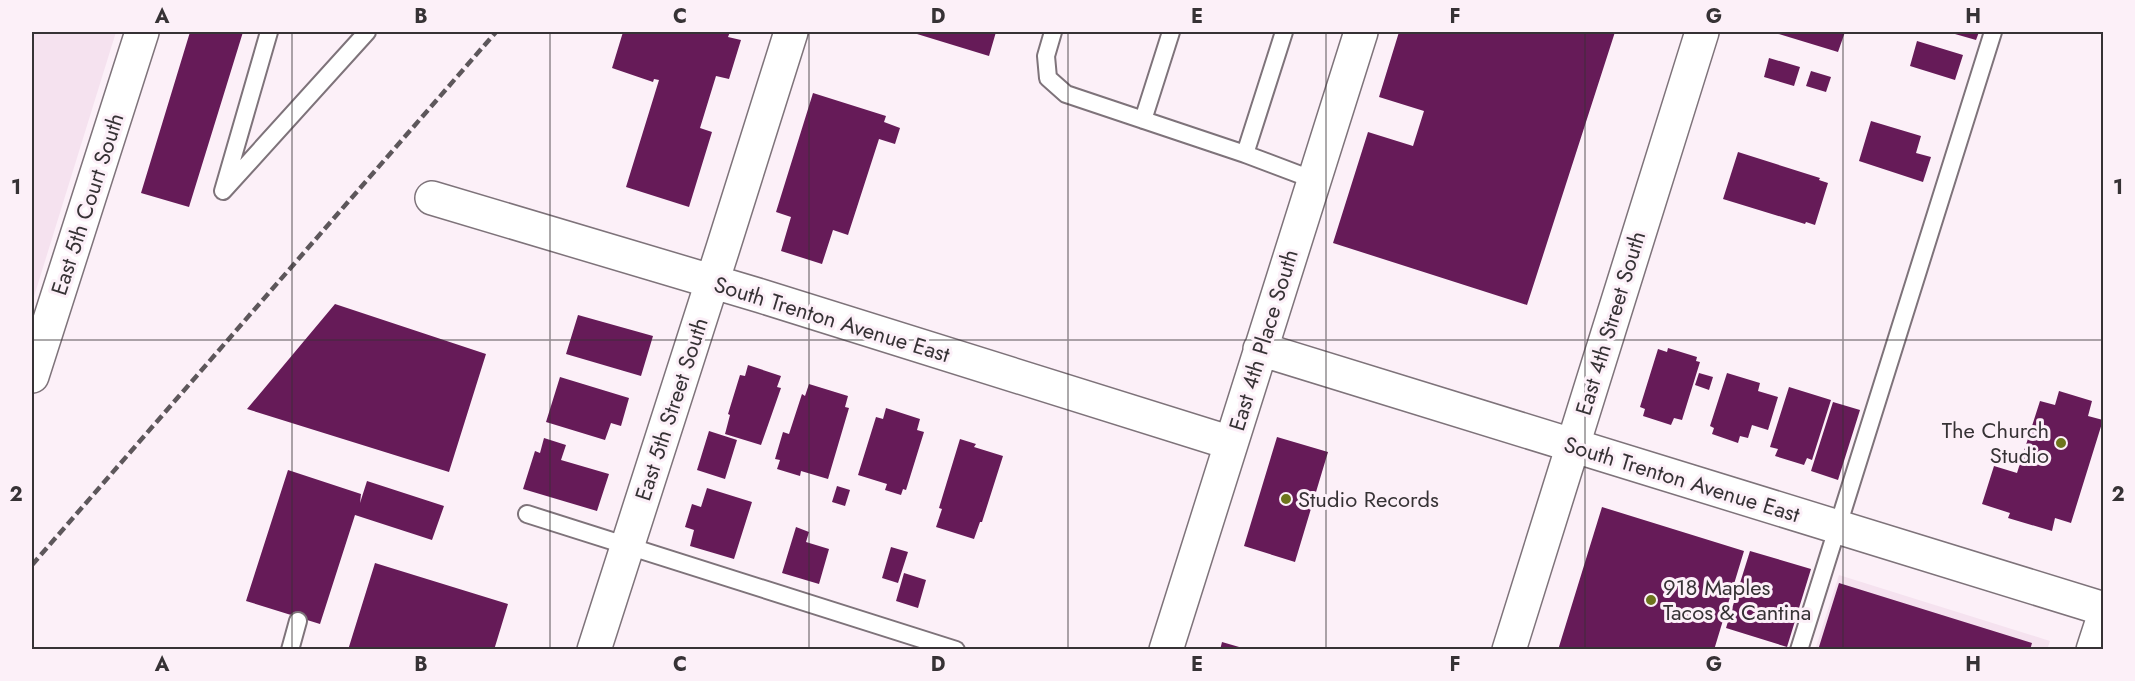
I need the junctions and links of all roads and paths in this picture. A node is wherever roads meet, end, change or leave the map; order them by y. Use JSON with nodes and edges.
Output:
{"nodes":[{"id":1,"x":142,"y":32,"type":"edge"},
{"id":2,"x":268,"y":32,"type":"edge"},
{"id":3,"x":367,"y":32,"type":"edge"},
{"id":4,"x":791,"y":32,"type":"edge"},
{"id":5,"x":1053,"y":32,"type":"edge"},
{"id":6,"x":1171,"y":32,"type":"edge"},
{"id":7,"x":1284,"y":32,"type":"edge"},
{"id":8,"x":1361,"y":32,"type":"edge"},
{"id":9,"x":1702,"y":32,"type":"edge"},
{"id":10,"x":1993,"y":32,"type":"edge"},
{"id":11,"x":1143,"y":120,"type":"junction"},
{"id":12,"x":1245,"y":154,"type":"junction"},
{"id":13,"x":1314,"y":180,"type":"junction"},
{"id":14,"x":432,"y":198,"type":"dead end"},
{"id":15,"x":712,"y":281,"type":"junction"},
{"id":16,"x":1260,"y":349,"type":"junction"},
{"id":17,"x":32,"y":376,"type":"edge"},
{"id":18,"x":1231,"y":443,"type":"junction"},
{"id":19,"x":1572,"y":445,"type":"junction"},
{"id":20,"x":527,"y":514,"type":"dead end"},
{"id":21,"x":1837,"y":526,"type":"junction"},
{"id":22,"x":627,"y":545,"type":"junction"},
{"id":23,"x":2103,"y":609,"type":"edge"},
{"id":24,"x":2103,"y":616,"type":"edge"},
{"id":25,"x":298,"y":621,"type":"dead end"},
{"id":26,"x":290,"y":650,"type":"edge"},
{"id":27,"x":594,"y":650,"type":"edge"},
{"id":28,"x":956,"y":650,"type":"edge"},
{"id":29,"x":1166,"y":650,"type":"edge"},
{"id":30,"x":1509,"y":650,"type":"edge"},
{"id":31,"x":1798,"y":650,"type":"edge"},
{"id":32,"x":2093,"y":650,"type":"edge"}],
"edges":[{"from":1,"to":17,"type":"street","name":"East 5th Court South"},
{"from":2,"to":3,"type":"lane"},
{"from":4,"to":15,"type":"street","name":"East 5th Street South"},
{"from":5,"to":11,"type":"lane"},
{"from":6,"to":11,"type":"lane"},
{"from":7,"to":12,"type":"lane"},
{"from":8,"to":13,"type":"street","name":"East 4th Place South"},
{"from":9,"to":19,"type":"street","name":"East 4th Street South"},
{"from":10,"to":21,"type":"lane"},
{"from":11,"to":12,"type":"lane"},
{"from":12,"to":13,"type":"lane"},
{"from":13,"to":16,"type":"street","name":"East 4th Place South"},
{"from":14,"to":15,"type":"street","name":"South Trenton Avenue East"},
{"from":15,"to":18,"type":"street","name":"South Trenton Avenue East"},
{"from":15,"to":22,"type":"street","name":"East 5th Street South"},
{"from":16,"to":18,"type":"street","name":"East 4th Place South"},
{"from":16,"to":19,"type":"street","name":"South Trenton Avenue East"},
{"from":18,"to":29,"type":"street","name":"East 4th Place South"},
{"from":19,"to":21,"type":"street","name":"South Trenton Avenue East"},
{"from":19,"to":30,"type":"street","name":"East 4th Street South"},
{"from":20,"to":22,"type":"lane"},
{"from":21,"to":23,"type":"street","name":"South Trenton Avenue East"},
{"from":21,"to":31,"type":"lane"},
{"from":22,"to":27,"type":"street","name":"East 5th Street South"},
{"from":22,"to":28,"type":"lane"},
{"from":24,"to":32,"type":"street"},
{"from":25,"to":26,"type":"lane"}]}
